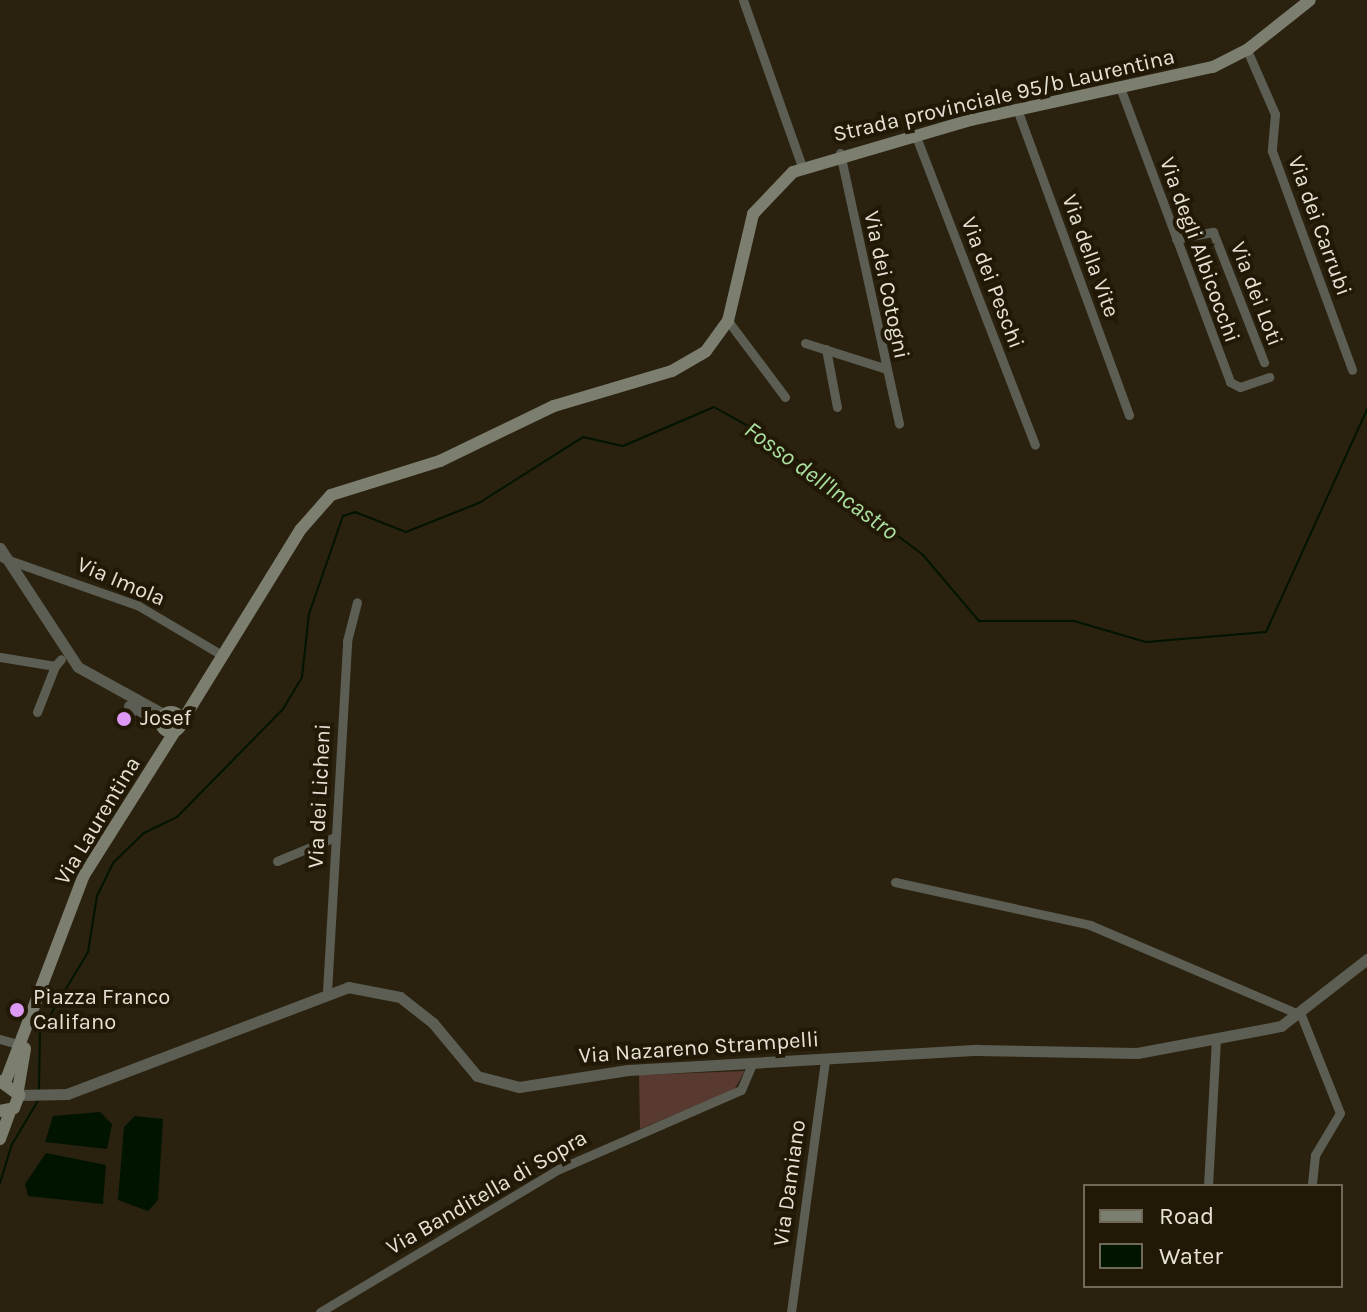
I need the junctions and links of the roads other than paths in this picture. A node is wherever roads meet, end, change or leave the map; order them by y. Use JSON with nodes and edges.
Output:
{"nodes":[{"id":1,"x":743,"y":0,"type":"edge"},
{"id":2,"x":1310,"y":0,"type":"edge"},
{"id":3,"x":1247,"y":50,"type":"junction"},
{"id":4,"x":1121,"y":90,"type":"junction"},
{"id":5,"x":1017,"y":109,"type":"junction"},
{"id":6,"x":915,"y":134,"type":"junction"},
{"id":7,"x":840,"y":153,"type":"junction"},
{"id":8,"x":802,"y":167,"type":"junction"},
{"id":9,"x":1176,"y":239,"type":"junction"},
{"id":10,"x":728,"y":321,"type":"junction"},
{"id":11,"x":805,"y":343,"type":"dead end"},
{"id":12,"x":826,"y":349,"type":"junction"},
{"id":13,"x":1264,"y":362,"type":"dead end"},
{"id":14,"x":884,"y":368,"type":"junction"},
{"id":15,"x":1352,"y":370,"type":"dead end"},
{"id":16,"x":1269,"y":377,"type":"dead end"},
{"id":17,"x":785,"y":397,"type":"dead end"},
{"id":18,"x":837,"y":407,"type":"dead end"},
{"id":19,"x":1129,"y":415,"type":"dead end"},
{"id":20,"x":899,"y":424,"type":"dead end"},
{"id":21,"x":1035,"y":445,"type":"dead end"},
{"id":22,"x":0,"y":548,"type":"edge"},
{"id":23,"x":2,"y":558,"type":"edge"},
{"id":24,"x":357,"y":602,"type":"dead end"},
{"id":25,"x":222,"y":655,"type":"junction"},
{"id":26,"x":0,"y":657,"type":"edge"},
{"id":27,"x":58,"y":662,"type":"junction"},
{"id":28,"x":37,"y":712,"type":"dead end"},
{"id":29,"x":169,"y":722,"type":"junction"},
{"id":30,"x":335,"y":837,"type":"junction"},
{"id":31,"x":277,"y":861,"type":"dead end"},
{"id":32,"x":895,"y":882,"type":"dead end"},
{"id":33,"x":1367,"y":959,"type":"edge"},
{"id":34,"x":327,"y":992,"type":"junction"},
{"id":35,"x":1301,"y":1015,"type":"junction"},
{"id":36,"x":0,"y":1039,"type":"edge"},
{"id":37,"x":1216,"y":1039,"type":"junction"},
{"id":38,"x":25,"y":1046,"type":"junction"},
{"id":39,"x":825,"y":1059,"type":"junction"},
{"id":40,"x":752,"y":1064,"type":"junction"},
{"id":41,"x":3,"y":1080,"type":"edge"},
{"id":42,"x":23,"y":1094,"type":"junction"},
{"id":43,"x":5,"y":1111,"type":"edge"},
{"id":44,"x":0,"y":1139,"type":"edge"},
{"id":45,"x":1208,"y":1184,"type":"edge"},
{"id":46,"x":1312,"y":1184,"type":"edge"},
{"id":47,"x":320,"y":1312,"type":"edge"},
{"id":48,"x":791,"y":1312,"type":"edge"}],
"edges":[{"from":1,"to":8,"type":"street"},
{"from":2,"to":3,"type":"main road","name":"Strada provinciale 95/b Laurentina"},
{"from":3,"to":4,"type":"main road","name":"Strada provinciale 95/b Laurentina"},
{"from":3,"to":15,"type":"street","name":"Via dei Carrubi"},
{"from":4,"to":5,"type":"main road","name":"Strada provinciale 95/b Laurentina"},
{"from":4,"to":9,"type":"street","name":"Via degli Albicocchi"},
{"from":5,"to":6,"type":"main road","name":"Strada provinciale 95/b Laurentina"},
{"from":5,"to":19,"type":"street","name":"Via della Vite"},
{"from":6,"to":7,"type":"main road","name":"Strada provinciale 95/b Laurentina"},
{"from":6,"to":21,"type":"street","name":"Via dei Peschi"},
{"from":7,"to":8,"type":"main road","name":"Strada provinciale 95/b Laurentina"},
{"from":7,"to":14,"type":"street","name":"Via dei Cotogni"},
{"from":8,"to":10,"type":"main road","name":"Strada provinciale 95/b Laurentina"},
{"from":9,"to":13,"type":"street","name":"Via dei Loti"},
{"from":9,"to":16,"type":"street","name":"Via degli Albicocchi"},
{"from":10,"to":17,"type":"street"},
{"from":10,"to":25,"type":"main road","name":"Strada provinciale 95/b Laurentina"},
{"from":11,"to":12,"type":"street"},
{"from":12,"to":14,"type":"street"},
{"from":12,"to":18,"type":"street"},
{"from":14,"to":20,"type":"street","name":"Via dei Cotogni"},
{"from":22,"to":23,"type":"street"},
{"from":23,"to":25,"type":"street","name":"Via Imola"},
{"from":23,"to":27,"type":"street"},
{"from":23,"to":29,"type":"street"},
{"from":24,"to":30,"type":"street","name":"Via dei Licheni"},
{"from":25,"to":29,"type":"main road"},
{"from":26,"to":27,"type":"street"},
{"from":27,"to":28,"type":"street"},
{"from":27,"to":29,"type":"street"},
{"from":29,"to":38,"type":"main road","name":"Via Laurentina"},
{"from":30,"to":31,"type":"street"},
{"from":30,"to":34,"type":"street","name":"Via dei Licheni"},
{"from":32,"to":35,"type":"street"},
{"from":33,"to":35,"type":"street","name":"Via Nazareno Strampelli"},
{"from":34,"to":40,"type":"street","name":"Via Nazareno Strampelli"},
{"from":34,"to":42,"type":"street","name":"Via Nazareno Strampelli"},
{"from":35,"to":37,"type":"street","name":"Via Nazareno Strampelli"},
{"from":35,"to":46,"type":"street"},
{"from":36,"to":38,"type":"street"},
{"from":37,"to":39,"type":"street","name":"Via Nazareno Strampelli"},
{"from":37,"to":45,"type":"street"},
{"from":38,"to":41,"type":"main road","name":"Via Laurentina"},
{"from":38,"to":42,"type":"main road","name":"Via Laurentina"},
{"from":39,"to":40,"type":"street","name":"Via Nazareno Strampelli"},
{"from":39,"to":48,"type":"street","name":"Via Damiano"},
{"from":40,"to":47,"type":"street","name":"Via Banditella di Sopra"},
{"from":41,"to":42,"type":"main road"},
{"from":42,"to":43,"type":"main road"},
{"from":43,"to":44,"type":"main road"}]}
